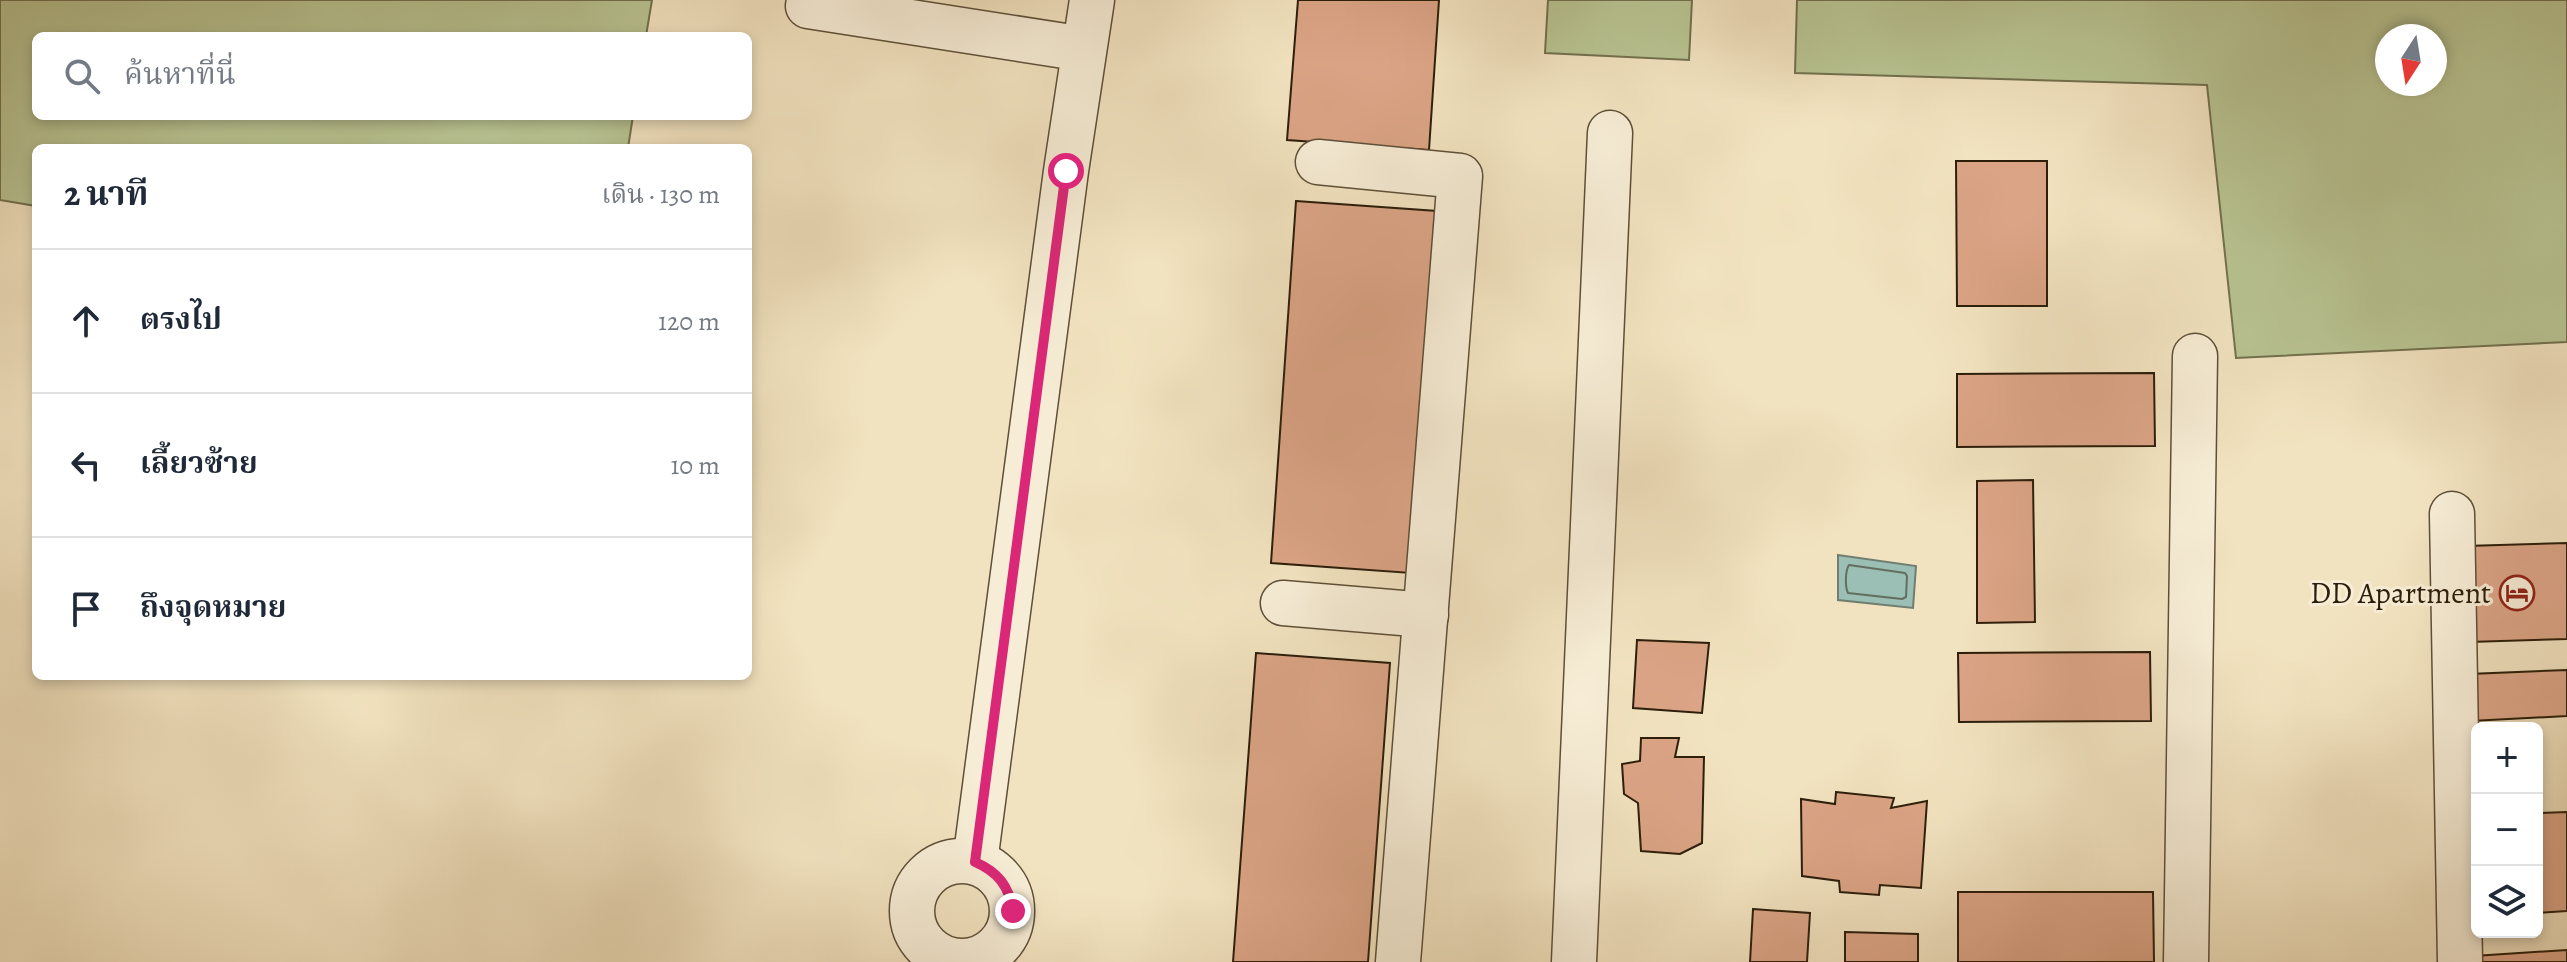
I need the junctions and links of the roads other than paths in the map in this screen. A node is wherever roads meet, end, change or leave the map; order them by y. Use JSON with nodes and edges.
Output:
{"nodes":[{"id":1,"x":1092,"y":0,"type":"edge"},
{"id":2,"x":808,"y":6,"type":"dead end"},
{"id":3,"x":1084,"y":49,"type":"junction"},
{"id":4,"x":1610,"y":133,"type":"dead end"},
{"id":5,"x":1318,"y":162,"type":"dead end"},
{"id":6,"x":2195,"y":356,"type":"dead end"},
{"id":7,"x":2452,"y":514,"type":"dead end"},
{"id":8,"x":1283,"y":603,"type":"dead end"},
{"id":9,"x":1426,"y":615,"type":"junction"},
{"id":10,"x":975,"y":862,"type":"junction"},
{"id":11,"x":958,"y":962,"type":"edge"},
{"id":12,"x":1398,"y":962,"type":"edge"},
{"id":13,"x":1574,"y":962,"type":"edge"},
{"id":14,"x":2186,"y":962,"type":"edge"},
{"id":15,"x":2460,"y":962,"type":"edge"}],
"edges":[{"from":1,"to":3,"type":"street"},
{"from":2,"to":3,"type":"street"},
{"from":3,"to":10,"type":"street"},
{"from":4,"to":13,"type":"street"},
{"from":5,"to":9,"type":"street"},
{"from":6,"to":14,"type":"street"},
{"from":7,"to":15,"type":"street"},
{"from":8,"to":9,"type":"street"},
{"from":9,"to":12,"type":"street"},
{"from":10,"to":11,"type":"street"},
{"from":10,"to":11,"type":"street"}]}
